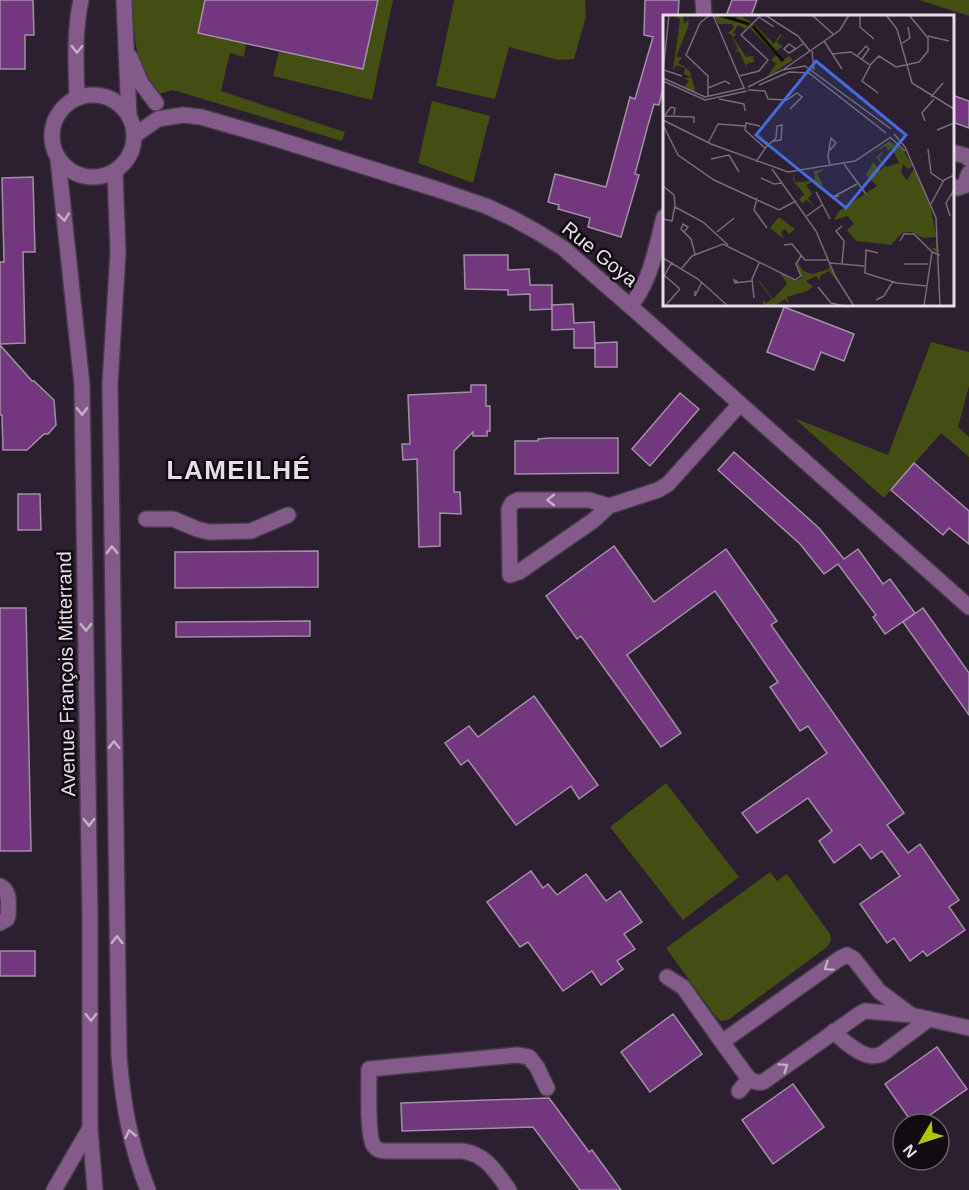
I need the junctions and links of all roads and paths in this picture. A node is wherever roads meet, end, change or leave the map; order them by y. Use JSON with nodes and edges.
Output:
{"nodes":[{"id":1,"x":81,"y":0,"type":"edge"},
{"id":2,"x":124,"y":0,"type":"edge"},
{"id":3,"x":703,"y":0,"type":"edge"},
{"id":4,"x":704,"y":15,"type":"edge"},
{"id":5,"x":125,"y":44,"type":"junction"},
{"id":6,"x":76,"y":98,"type":"junction"},
{"id":7,"x":156,"y":103,"type":"junction"},
{"id":8,"x":127,"y":109,"type":"junction"},
{"id":9,"x":183,"y":115,"type":"junction"},
{"id":10,"x":135,"y":135,"type":"junction"},
{"id":11,"x":954,"y":153,"type":"edge"},
{"id":12,"x":58,"y":159,"type":"junction"},
{"id":13,"x":969,"y":159,"type":"edge"},
{"id":14,"x":115,"y":172,"type":"junction"},
{"id":15,"x":969,"y":173,"type":"edge"},
{"id":16,"x":954,"y":187,"type":"edge"},
{"id":17,"x":663,"y":221,"type":"edge"},
{"id":18,"x":630,"y":306,"type":"junction"},
{"id":19,"x":740,"y":404,"type":"junction"},
{"id":20,"x":609,"y":506,"type":"junction"},
{"id":21,"x":288,"y":515,"type":"dead end"},
{"id":22,"x":146,"y":519,"type":"dead end"},
{"id":23,"x":969,"y":608,"type":"edge"},
{"id":24,"x":0,"y":886,"type":"edge"},
{"id":25,"x":0,"y":923,"type":"edge"},
{"id":26,"x":667,"y":976,"type":"dead end"},
{"id":27,"x":911,"y":1015,"type":"junction"},
{"id":28,"x":929,"y":1020,"type":"junction"},
{"id":29,"x":969,"y":1028,"type":"edge"},
{"id":30,"x":834,"y":1031,"type":"junction"},
{"id":31,"x":722,"y":1042,"type":"junction"},
{"id":32,"x":547,"y":1088,"type":"dead end"},
{"id":33,"x":90,"y":1128,"type":"junction"},
{"id":34,"x":54,"y":1190,"type":"edge"},
{"id":35,"x":94,"y":1190,"type":"edge"},
{"id":36,"x":147,"y":1190,"type":"edge"},
{"id":37,"x":509,"y":1190,"type":"edge"}],
"edges":[{"from":1,"to":6,"type":"street","one_way":true},
{"from":2,"to":5,"type":"street"},
{"from":3,"to":4,"type":"street"},
{"from":5,"to":7,"type":"street"},
{"from":5,"to":8,"type":"street"},
{"from":6,"to":8,"type":"street"},
{"from":6,"to":12,"type":"street"},
{"from":7,"to":8,"type":"street","name":"Rue Goya"},
{"from":7,"to":9,"type":"street","name":"Rue Goya"},
{"from":8,"to":10,"type":"street"},
{"from":9,"to":10,"type":"street","name":"Rue Goya"},
{"from":9,"to":18,"type":"street","name":"Rue Goya"},
{"from":10,"to":14,"type":"street"},
{"from":11,"to":13,"type":"street"},
{"from":12,"to":14,"type":"street"},
{"from":12,"to":33,"type":"street","name":"Avenue François Mitterrand","one_way":true},
{"from":36,"to":14,"type":"street","one_way":true},
{"from":15,"to":16,"type":"street"},
{"from":17,"to":18,"type":"street"},
{"from":18,"to":19,"type":"street","name":"Rue Goya"},
{"from":19,"to":20,"type":"street"},
{"from":19,"to":23,"type":"street","name":"Rue Goya"},
{"from":20,"to":20,"type":"street","one_way":true},
{"from":21,"to":22,"type":"street"},
{"from":24,"to":25,"type":"street"},
{"from":26,"to":31,"type":"street"},
{"from":27,"to":28,"type":"street"},
{"from":27,"to":30,"type":"street"},
{"from":27,"to":31,"type":"street","one_way":true},
{"from":28,"to":29,"type":"street"},
{"from":28,"to":30,"type":"street"},
{"from":31,"to":30,"type":"street","one_way":true},
{"from":32,"to":37,"type":"street"},
{"from":33,"to":34,"type":"street"},
{"from":33,"to":35,"type":"street","name":"Avenue François Mitterrand"}]}
